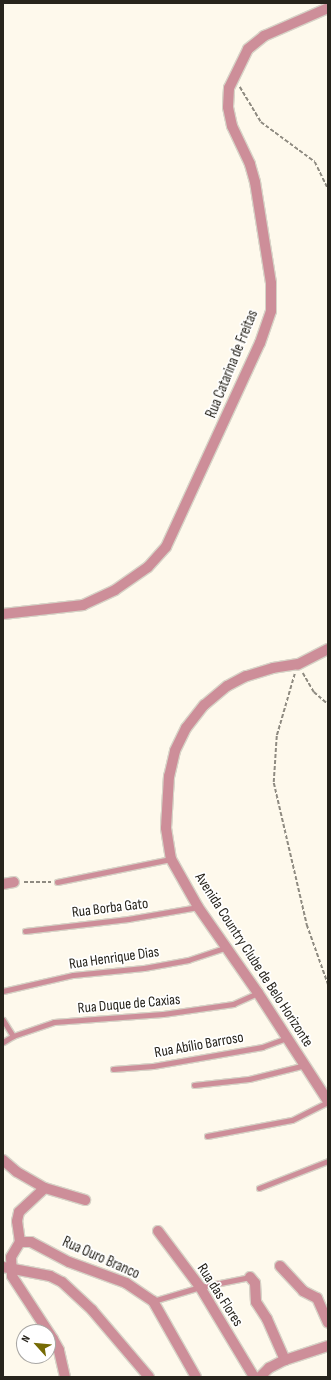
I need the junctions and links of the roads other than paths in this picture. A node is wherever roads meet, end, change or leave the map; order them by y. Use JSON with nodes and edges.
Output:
{"nodes":[{"id":1,"x":328,"y":8,"type":"edge"},
{"id":2,"x":3,"y":614,"type":"edge"},
{"id":3,"x":328,"y":649,"type":"edge"},
{"id":4,"x":171,"y":859,"type":"junction"},
{"id":5,"x":14,"y":882,"type":"road end"},
{"id":6,"x":57,"y":882,"type":"road end"},
{"id":7,"x":3,"y":884,"type":"edge"},
{"id":8,"x":198,"y":907,"type":"junction"},
{"id":9,"x":25,"y":931,"type":"dead end"},
{"id":10,"x":227,"y":947,"type":"junction"},
{"id":11,"x":3,"y":991,"type":"edge"},
{"id":12,"x":258,"y":993,"type":"junction"},
{"id":13,"x":3,"y":1020,"type":"edge"},
{"id":14,"x":13,"y":1036,"type":"junction"},
{"id":15,"x":287,"y":1038,"type":"junction"},
{"id":16,"x":3,"y":1042,"type":"edge"},
{"id":17,"x":305,"y":1065,"type":"junction"},
{"id":18,"x":113,"y":1069,"type":"dead end"},
{"id":19,"x":194,"y":1086,"type":"dead end"},
{"id":20,"x":328,"y":1101,"type":"edge"},
{"id":21,"x":207,"y":1136,"type":"dead end"},
{"id":22,"x":3,"y":1160,"type":"edge"},
{"id":23,"x":328,"y":1161,"type":"edge"},
{"id":24,"x":45,"y":1188,"type":"junction"},
{"id":25,"x":259,"y":1188,"type":"dead end"},
{"id":26,"x":85,"y":1200,"type":"dead end"},
{"id":27,"x":158,"y":1231,"type":"dead end"},
{"id":28,"x":20,"y":1242,"type":"junction"},
{"id":29,"x":280,"y":1266,"type":"dead end"},
{"id":30,"x":7,"y":1268,"type":"edge"},
{"id":31,"x":250,"y":1277,"type":"joint"},
{"id":32,"x":200,"y":1287,"type":"junction"},
{"id":33,"x":153,"y":1301,"type":"junction"},
{"id":34,"x":328,"y":1323,"type":"edge"},
{"id":35,"x":328,"y":1346,"type":"edge"},
{"id":36,"x":285,"y":1360,"type":"junction"},
{"id":37,"x":65,"y":1377,"type":"edge"},
{"id":38,"x":149,"y":1377,"type":"edge"},
{"id":39,"x":196,"y":1377,"type":"edge"},
{"id":40,"x":254,"y":1377,"type":"edge"},
{"id":41,"x":260,"y":1377,"type":"edge"}],
"edges":[{"from":1,"to":2,"type":"street","name":"Rua Catarina de Freitas"},
{"from":3,"to":4,"type":"street","name":"Avenida Country Clube de Belo Horizonte"},
{"from":4,"to":6,"type":"lane"},
{"from":4,"to":8,"type":"street","name":"Avenida Country Clube de Belo Horizonte"},
{"from":5,"to":7,"type":"street"},
{"from":8,"to":9,"type":"lane","name":"Rua Borba Gato"},
{"from":8,"to":10,"type":"street","name":"Avenida Country Clube de Belo Horizonte"},
{"from":10,"to":11,"type":"lane","name":"Rua Henrique Dias"},
{"from":10,"to":12,"type":"street","name":"Avenida Country Clube de Belo Horizonte"},
{"from":12,"to":14,"type":"lane","name":"Rua Duque de Caxias"},
{"from":12,"to":15,"type":"street","name":"Avenida Country Clube de Belo Horizonte"},
{"from":13,"to":14,"type":"lane"},
{"from":14,"to":16,"type":"lane","name":"Rua Duque de Caxias"},
{"from":15,"to":17,"type":"street","name":"Avenida Country Clube de Belo Horizonte"},
{"from":15,"to":18,"type":"lane","name":"Rua Abílio Barroso"},
{"from":17,"to":19,"type":"lane"},
{"from":17,"to":20,"type":"street","name":"Avenida Country Clube de Belo Horizonte"},
{"from":20,"to":21,"type":"lane"},
{"from":22,"to":24,"type":"street"},
{"from":23,"to":25,"type":"lane"},
{"from":24,"to":26,"type":"street"},
{"from":24,"to":28,"type":"street"},
{"from":27,"to":32,"type":"street","name":"Rua das Flores"},
{"from":28,"to":30,"type":"street"},
{"from":28,"to":33,"type":"street","name":"Rua Ouro Branco"},
{"from":29,"to":34,"type":"street"},
{"from":30,"to":37,"type":"street"},
{"from":30,"to":38,"type":"street"},
{"from":31,"to":32,"type":"lane"},
{"from":31,"to":36,"type":"street"},
{"from":32,"to":33,"type":"lane"},
{"from":32,"to":40,"type":"street","name":"Rua das Flores"},
{"from":33,"to":39,"type":"street","name":"Rua Ouro Branco"},
{"from":35,"to":36,"type":"street"},
{"from":36,"to":41,"type":"street"}]}
